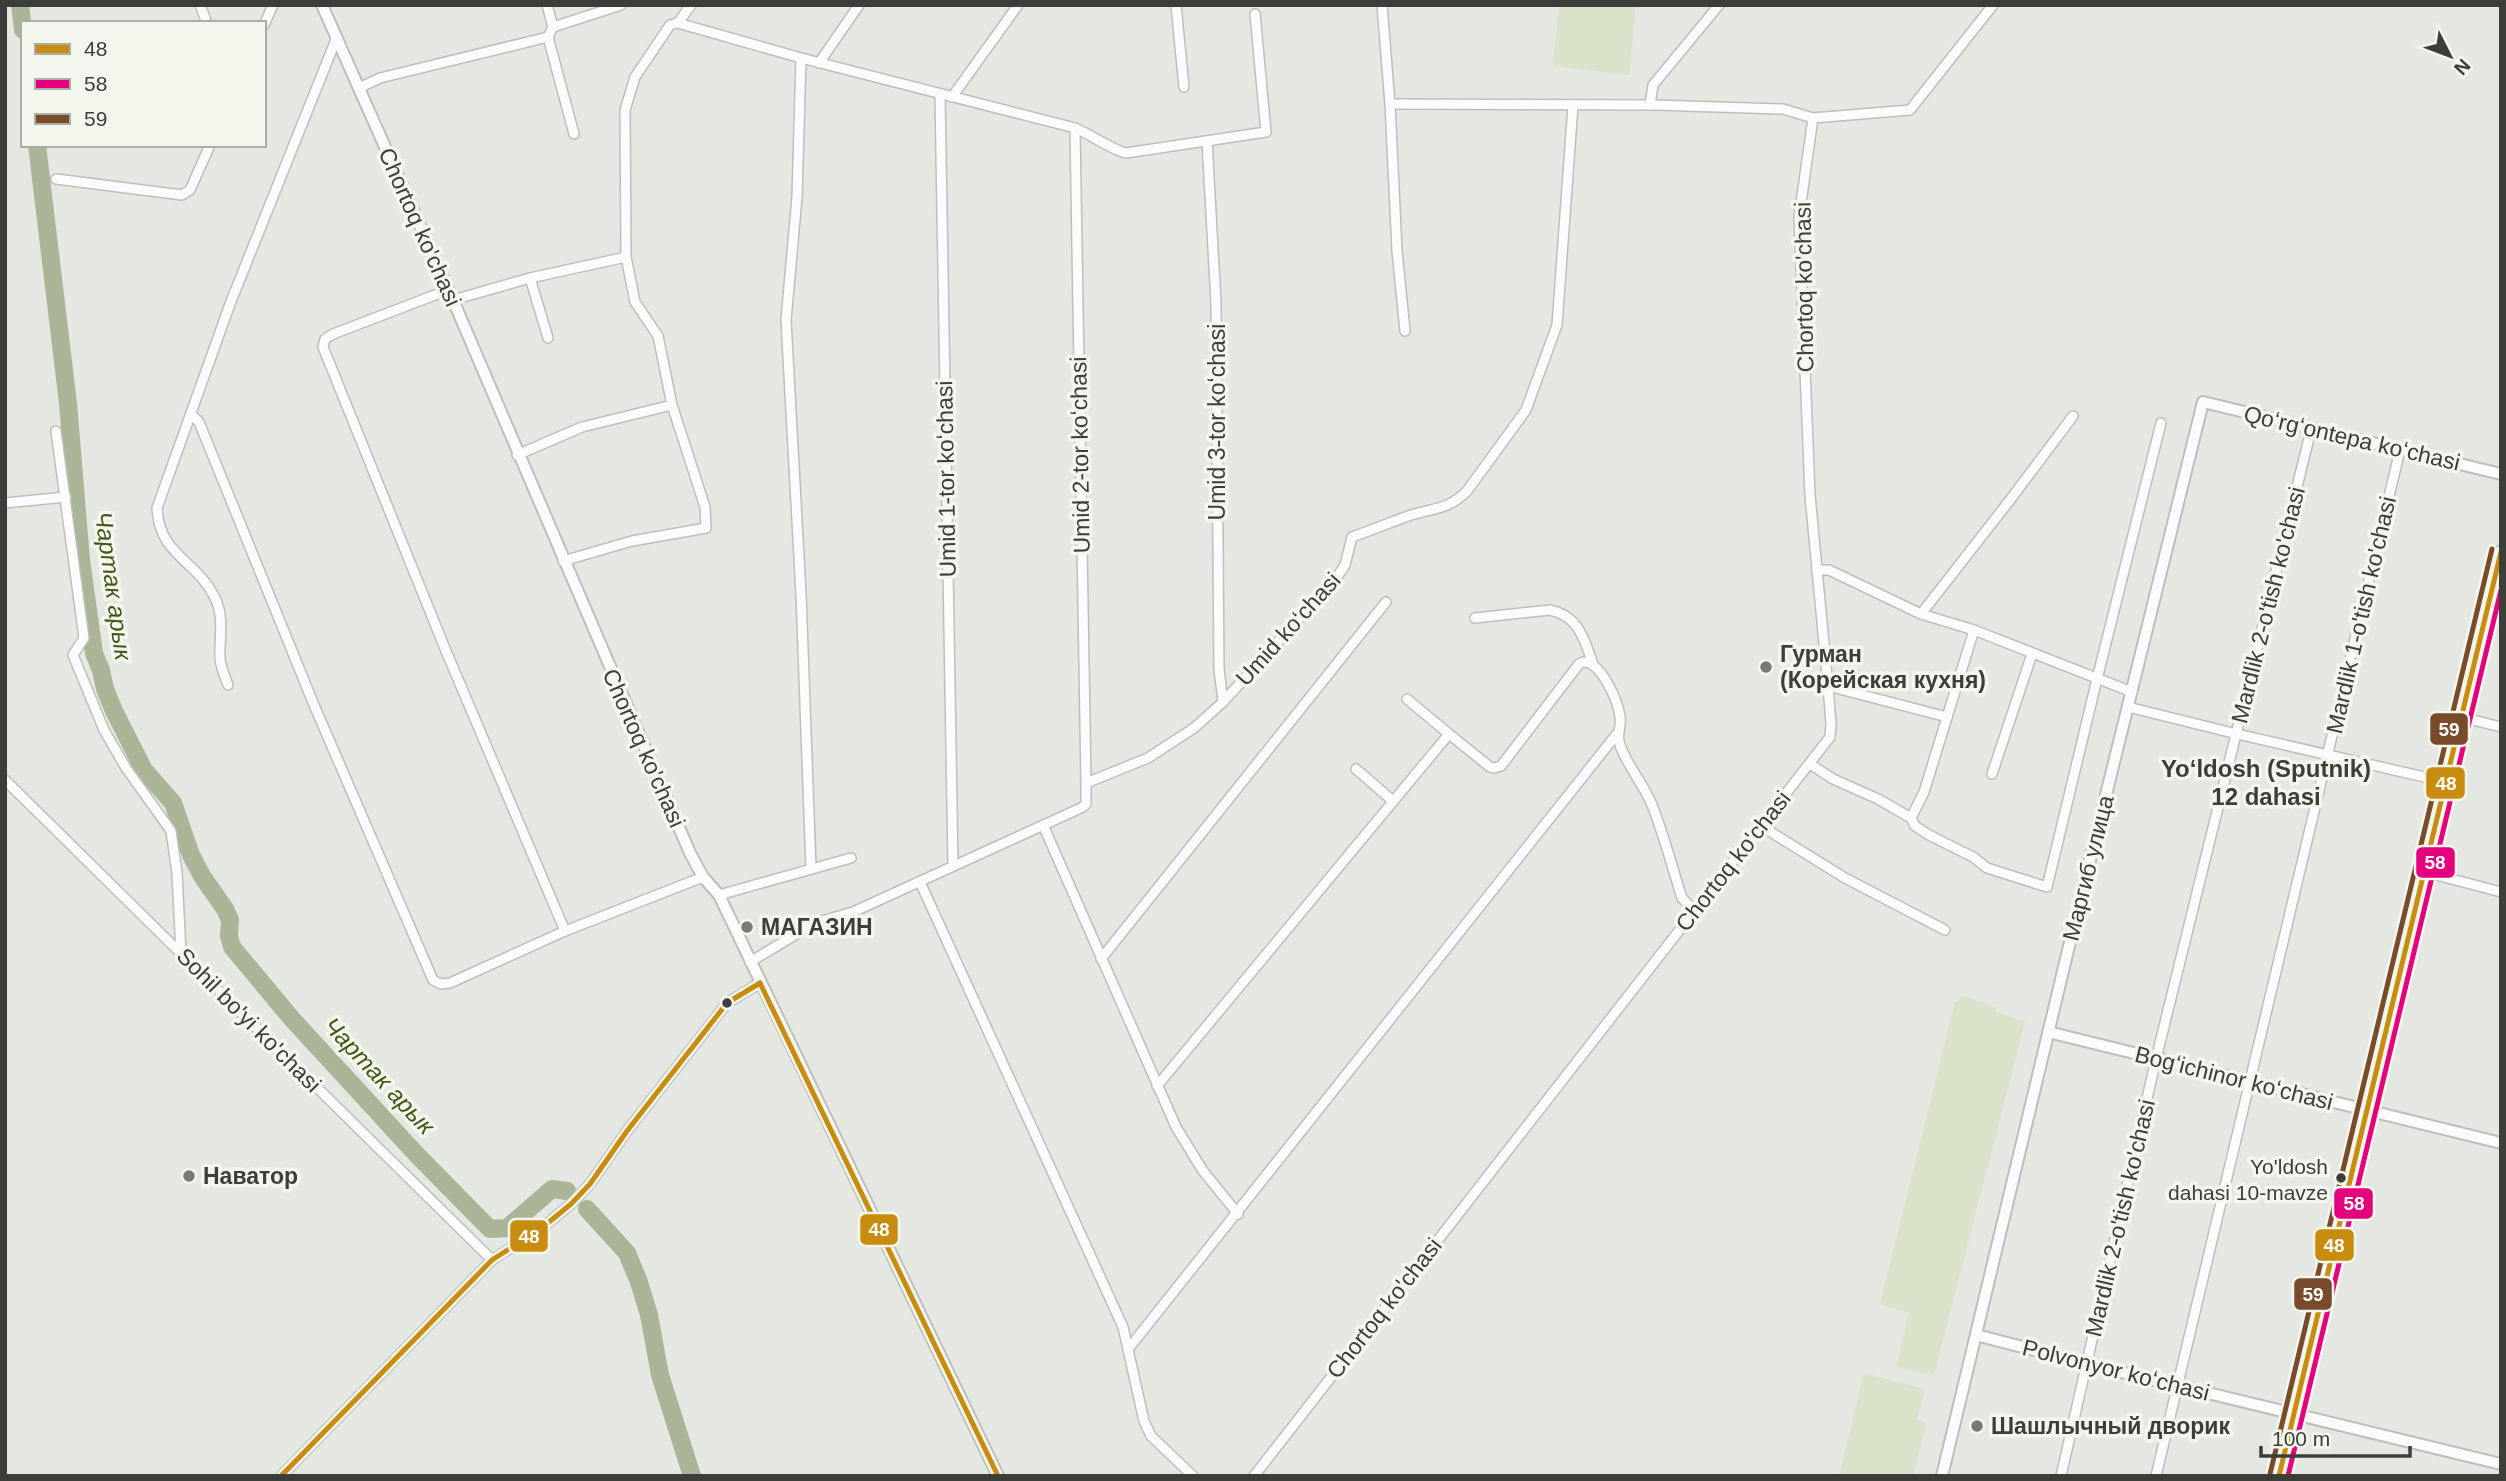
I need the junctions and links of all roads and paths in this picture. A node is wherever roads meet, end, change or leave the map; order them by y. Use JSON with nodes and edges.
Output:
{"nodes":[{"id":1,"x":273,"y":5,"type":"edge"},
{"id":2,"x":323,"y":5,"type":"edge"},
{"id":3,"x":547,"y":5,"type":"edge"},
{"id":4,"x":621,"y":5,"type":"edge"},
{"id":5,"x":691,"y":5,"type":"edge"},
{"id":6,"x":859,"y":5,"type":"edge"},
{"id":7,"x":1018,"y":5,"type":"edge"},
{"id":8,"x":1176,"y":5,"type":"edge"},
{"id":9,"x":1382,"y":5,"type":"edge"},
{"id":10,"x":1719,"y":5,"type":"edge"},
{"id":11,"x":1987,"y":7,"type":"edge"},
{"id":12,"x":1255,"y":14,"type":"dead end"},
{"id":13,"x":266,"y":21,"type":"edge"},
{"id":14,"x":678,"y":23,"type":"junction"},
{"id":15,"x":554,"y":27,"type":"junction"},
{"id":16,"x":337,"y":37,"type":"junction"},
{"id":17,"x":548,"y":37,"type":"junction"},
{"id":18,"x":801,"y":58,"type":"junction"},
{"id":19,"x":819,"y":63,"type":"junction"},
{"id":20,"x":359,"y":88,"type":"junction"},
{"id":21,"x":1184,"y":88,"type":"dead end"},
{"id":22,"x":940,"y":93,"type":"junction"},
{"id":23,"x":952,"y":97,"type":"junction"},
{"id":24,"x":1390,"y":104,"type":"junction"},
{"id":25,"x":1573,"y":105,"type":"junction"},
{"id":26,"x":1650,"y":105,"type":"junction"},
{"id":27,"x":1813,"y":118,"type":"junction"},
{"id":28,"x":1075,"y":128,"type":"junction"},
{"id":29,"x":574,"y":134,"type":"dead end"},
{"id":30,"x":1208,"y":141,"type":"junction"},
{"id":31,"x":209,"y":147,"type":"edge"},
{"id":32,"x":56,"y":179,"type":"dead end"},
{"id":33,"x":626,"y":257,"type":"junction"},
{"id":34,"x":530,"y":278,"type":"junction"},
{"id":35,"x":450,"y":295,"type":"junction"},
{"id":36,"x":1405,"y":331,"type":"dead end"},
{"id":37,"x":548,"y":338,"type":"dead end"},
{"id":38,"x":2203,"y":402,"type":"joint"},
{"id":39,"x":673,"y":405,"type":"junction"},
{"id":40,"x":191,"y":414,"type":"junction"},
{"id":41,"x":2073,"y":416,"type":"dead end"},
{"id":42,"x":2161,"y":423,"type":"dead end"},
{"id":43,"x":2311,"y":430,"type":"junction"},
{"id":44,"x":56,"y":431,"type":"dead end"},
{"id":45,"x":2400,"y":450,"type":"junction"},
{"id":46,"x":517,"y":454,"type":"junction"},
{"id":47,"x":2501,"y":474,"type":"edge"},
{"id":48,"x":66,"y":497,"type":"junction"},
{"id":49,"x":5,"y":503,"type":"edge"},
{"id":50,"x":2501,"y":551,"type":"edge"},
{"id":51,"x":563,"y":561,"type":"junction"},
{"id":52,"x":1817,"y":570,"type":"junction"},
{"id":53,"x":1386,"y":602,"type":"dead end"},
{"id":54,"x":1921,"y":614,"type":"junction"},
{"id":55,"x":1475,"y":618,"type":"dead end"},
{"id":56,"x":1974,"y":630,"type":"junction"},
{"id":57,"x":2032,"y":654,"type":"junction"},
{"id":58,"x":1593,"y":664,"type":"junction"},
{"id":59,"x":2097,"y":678,"type":"junction"},
{"id":60,"x":228,"y":685,"type":"dead end"},
{"id":61,"x":1828,"y":686,"type":"junction"},
{"id":62,"x":2132,"y":692,"type":"junction"},
{"id":63,"x":1407,"y":699,"type":"dead end"},
{"id":64,"x":1223,"y":702,"type":"junction"},
{"id":65,"x":2128,"y":707,"type":"junction"},
{"id":66,"x":2461,"y":717,"type":"junction"},
{"id":67,"x":1947,"y":718,"type":"junction"},
{"id":68,"x":2501,"y":727,"type":"edge"},
{"id":69,"x":1449,"y":734,"type":"junction"},
{"id":70,"x":2237,"y":734,"type":"junction"},
{"id":71,"x":1616,"y":735,"type":"junction"},
{"id":72,"x":2327,"y":755,"type":"junction"},
{"id":73,"x":1810,"y":764,"type":"junction"},
{"id":74,"x":1356,"y":769,"type":"dead end"},
{"id":75,"x":1992,"y":774,"type":"dead end"},
{"id":76,"x":5,"y":780,"type":"edge"},
{"id":77,"x":2446,"y":782,"type":"junction"},
{"id":78,"x":1086,"y":783,"type":"junction"},
{"id":79,"x":1393,"y":801,"type":"junction"},
{"id":80,"x":1911,"y":818,"type":"junction"},
{"id":81,"x":1043,"y":825,"type":"junction"},
{"id":82,"x":1761,"y":826,"type":"junction"},
{"id":83,"x":851,"y":858,"type":"dead end"},
{"id":84,"x":953,"y":865,"type":"junction"},
{"id":85,"x":811,"y":868,"type":"junction"},
{"id":86,"x":2425,"y":872,"type":"junction"},
{"id":87,"x":703,"y":877,"type":"junction"},
{"id":88,"x":920,"y":882,"type":"junction"},
{"id":89,"x":2501,"y":892,"type":"edge"},
{"id":90,"x":719,"y":895,"type":"junction"},
{"id":91,"x":1693,"y":911,"type":"junction"},
{"id":92,"x":1945,"y":930,"type":"dead end"},
{"id":93,"x":565,"y":932,"type":"junction"},
{"id":94,"x":181,"y":953,"type":"junction"},
{"id":95,"x":1101,"y":959,"type":"junction"},
{"id":96,"x":751,"y":962,"type":"junction"},
{"id":97,"x":761,"y":983,"type":"junction"},
{"id":98,"x":2048,"y":1032,"type":"junction"},
{"id":99,"x":2156,"y":1059,"type":"junction"},
{"id":100,"x":2249,"y":1082,"type":"junction"},
{"id":101,"x":1157,"y":1086,"type":"junction"},
{"id":102,"x":2367,"y":1110,"type":"junction"},
{"id":103,"x":2501,"y":1143,"type":"edge"},
{"id":104,"x":1238,"y":1214,"type":"junction"},
{"id":105,"x":492,"y":1260,"type":"junction"},
{"id":106,"x":1976,"y":1335,"type":"junction"},
{"id":107,"x":1129,"y":1348,"type":"junction"},
{"id":108,"x":2088,"y":1364,"type":"junction"},
{"id":109,"x":2178,"y":1386,"type":"junction"},
{"id":110,"x":2294,"y":1414,"type":"junction"},
{"id":111,"x":2501,"y":1464,"type":"edge"},
{"id":112,"x":281,"y":1476,"type":"edge"},
{"id":113,"x":998,"y":1476,"type":"edge"},
{"id":114,"x":1194,"y":1476,"type":"edge"},
{"id":115,"x":1254,"y":1476,"type":"edge"},
{"id":116,"x":1942,"y":1476,"type":"edge"},
{"id":117,"x":2061,"y":1476,"type":"edge"},
{"id":118,"x":2156,"y":1476,"type":"edge"},
{"id":119,"x":2279,"y":1476,"type":"edge"}],
"edges":[{"from":1,"to":13,"type":"street"},
{"from":2,"to":16,"type":"street","name":"Chortoq ko'chasi"},
{"from":3,"to":15,"type":"street"},
{"from":4,"to":15,"type":"street"},
{"from":5,"to":14,"type":"street"},
{"from":6,"to":19,"type":"street"},
{"from":7,"to":23,"type":"street"},
{"from":8,"to":21,"type":"street"},
{"from":9,"to":24,"type":"street"},
{"from":10,"to":26,"type":"street"},
{"from":11,"to":27,"type":"street"},
{"from":12,"to":30,"type":"street"},
{"from":14,"to":18,"type":"street"},
{"from":14,"to":33,"type":"street"},
{"from":15,"to":17,"type":"street"},
{"from":16,"to":20,"type":"street","name":"Chortoq ko'chasi"},
{"from":16,"to":40,"type":"street"},
{"from":17,"to":20,"type":"street"},
{"from":17,"to":29,"type":"street"},
{"from":18,"to":19,"type":"street"},
{"from":18,"to":85,"type":"street"},
{"from":19,"to":22,"type":"street"},
{"from":20,"to":35,"type":"street","name":"Chortoq ko'chasi"},
{"from":22,"to":23,"type":"street"},
{"from":22,"to":84,"type":"street","name":"Umid 1-tor koʻchasi"},
{"from":23,"to":28,"type":"street"},
{"from":24,"to":25,"type":"street"},
{"from":24,"to":36,"type":"street"},
{"from":25,"to":26,"type":"street"},
{"from":25,"to":64,"type":"street","name":"Umid ko‘chasi"},
{"from":26,"to":27,"type":"street"},
{"from":27,"to":52,"type":"street","name":"Chortoq ko'chasi"},
{"from":28,"to":30,"type":"street"},
{"from":28,"to":78,"type":"street","name":"Umid 2-tor koʻchasi"},
{"from":30,"to":64,"type":"street","name":"Umid 3-tor koʻchasi"},
{"from":31,"to":32,"type":"street"},
{"from":33,"to":34,"type":"street"},
{"from":33,"to":39,"type":"street"},
{"from":34,"to":35,"type":"street"},
{"from":34,"to":37,"type":"street"},
{"from":35,"to":46,"type":"street","name":"Chortoq ko'chasi"},
{"from":35,"to":93,"type":"street"},
{"from":38,"to":43,"type":"street","name":"Qoʻrgʻontepa koʻchasi"},
{"from":38,"to":62,"type":"street","name":"Маргиб улица"},
{"from":39,"to":46,"type":"street"},
{"from":39,"to":51,"type":"street"},
{"from":40,"to":60,"type":"street"},
{"from":40,"to":93,"type":"street"},
{"from":41,"to":54,"type":"street"},
{"from":42,"to":59,"type":"street"},
{"from":43,"to":45,"type":"street","name":"Qoʻrgʻontepa koʻchasi"},
{"from":43,"to":70,"type":"street","name":"Mardlik 2-o'tish ko'chasi"},
{"from":44,"to":48,"type":"street"},
{"from":45,"to":47,"type":"street","name":"Qoʻrgʻontepa koʻchasi"},
{"from":45,"to":72,"type":"street","name":"Mardlik 1-o'tish ko'chasi"},
{"from":46,"to":51,"type":"street","name":"Chortoq ko'chasi"},
{"from":48,"to":49,"type":"street"},
{"from":48,"to":94,"type":"street"},
{"from":50,"to":66,"type":"street"},
{"from":51,"to":87,"type":"street","name":"Chortoq ko'chasi"},
{"from":52,"to":54,"type":"street"},
{"from":52,"to":61,"type":"street","name":"Chortoq ko'chasi"},
{"from":53,"to":95,"type":"street"},
{"from":54,"to":56,"type":"street"},
{"from":55,"to":58,"type":"street"},
{"from":56,"to":57,"type":"street"},
{"from":56,"to":67,"type":"street"},
{"from":57,"to":59,"type":"street"},
{"from":57,"to":75,"type":"street"},
{"from":58,"to":69,"type":"street"},
{"from":58,"to":71,"type":"street"},
{"from":59,"to":62,"type":"street"},
{"from":59,"to":80,"type":"street"},
{"from":61,"to":67,"type":"street"},
{"from":61,"to":73,"type":"street","name":"Chortoq ko'chasi"},
{"from":62,"to":65,"type":"street","name":"Маргиб улица"},
{"from":63,"to":69,"type":"street"},
{"from":64,"to":78,"type":"street","name":"Umid ko‘chasi"},
{"from":65,"to":70,"type":"street"},
{"from":65,"to":98,"type":"street","name":"Маргиб улица"},
{"from":66,"to":68,"type":"street"},
{"from":66,"to":77,"type":"street"},
{"from":67,"to":80,"type":"street"},
{"from":69,"to":79,"type":"street"},
{"from":70,"to":72,"type":"street"},
{"from":70,"to":99,"type":"street","name":"Mardlik 2-o'tish ko'chasi"},
{"from":71,"to":91,"type":"street"},
{"from":71,"to":104,"type":"street"},
{"from":72,"to":77,"type":"street"},
{"from":72,"to":100,"type":"street","name":"Mardlik 1-o'tish ko'chasi"},
{"from":73,"to":80,"type":"street"},
{"from":73,"to":82,"type":"street","name":"Chortoq ko'chasi"},
{"from":74,"to":79,"type":"street"},
{"from":76,"to":94,"type":"street","name":"Sohil bo'yi ko'chasi"},
{"from":77,"to":86,"type":"street"},
{"from":78,"to":81,"type":"street"},
{"from":79,"to":101,"type":"street"},
{"from":81,"to":84,"type":"street"},
{"from":81,"to":95,"type":"street"},
{"from":82,"to":91,"type":"street","name":"Chortoq ko'chasi"},
{"from":82,"to":92,"type":"street"},
{"from":83,"to":85,"type":"street"},
{"from":84,"to":88,"type":"street"},
{"from":85,"to":90,"type":"street"},
{"from":86,"to":89,"type":"street"},
{"from":86,"to":102,"type":"street"},
{"from":87,"to":90,"type":"street","name":"Chortoq ko'chasi"},
{"from":87,"to":93,"type":"street"},
{"from":88,"to":96,"type":"street"},
{"from":88,"to":107,"type":"street"},
{"from":90,"to":96,"type":"street","name":"Chortoq ko'chasi"},
{"from":91,"to":115,"type":"street","name":"Chortoq ko'chasi"},
{"from":94,"to":105,"type":"street","name":"Sohil bo'yi ko'chasi"},
{"from":95,"to":101,"type":"street"},
{"from":96,"to":97,"type":"street","name":"Chortoq ko'chasi"},
{"from":97,"to":105,"type":"street"},
{"from":97,"to":113,"type":"street","name":"Chortoq ko'chasi"},
{"from":98,"to":99,"type":"street","name":"Bogʻichinor koʻchasi"},
{"from":98,"to":106,"type":"street","name":"Маргиб улица"},
{"from":99,"to":100,"type":"street","name":"Bogʻichinor koʻchasi"},
{"from":99,"to":108,"type":"street","name":"Mardlik 2-o'tish ko'chasi"},
{"from":100,"to":102,"type":"street","name":"Bogʻichinor koʻchasi"},
{"from":100,"to":109,"type":"street","name":"Mardlik 1-o'tish ko'chasi"},
{"from":101,"to":104,"type":"street"},
{"from":102,"to":103,"type":"street","name":"Bogʻichinor koʻchasi"},
{"from":102,"to":110,"type":"street"},
{"from":104,"to":107,"type":"street"},
{"from":105,"to":112,"type":"street"},
{"from":106,"to":108,"type":"street","name":"Polvonyor koʻchasi"},
{"from":106,"to":116,"type":"street","name":"Маргиб улица"},
{"from":107,"to":114,"type":"street"},
{"from":108,"to":109,"type":"street","name":"Polvonyor koʻchasi"},
{"from":108,"to":117,"type":"street","name":"Mardlik 2-o'tish ko'chasi"},
{"from":109,"to":110,"type":"street","name":"Polvonyor koʻchasi"},
{"from":109,"to":118,"type":"street","name":"Mardlik 1-o'tish ko'chasi"},
{"from":110,"to":111,"type":"street","name":"Polvonyor koʻchasi"},
{"from":110,"to":119,"type":"street"}]}
